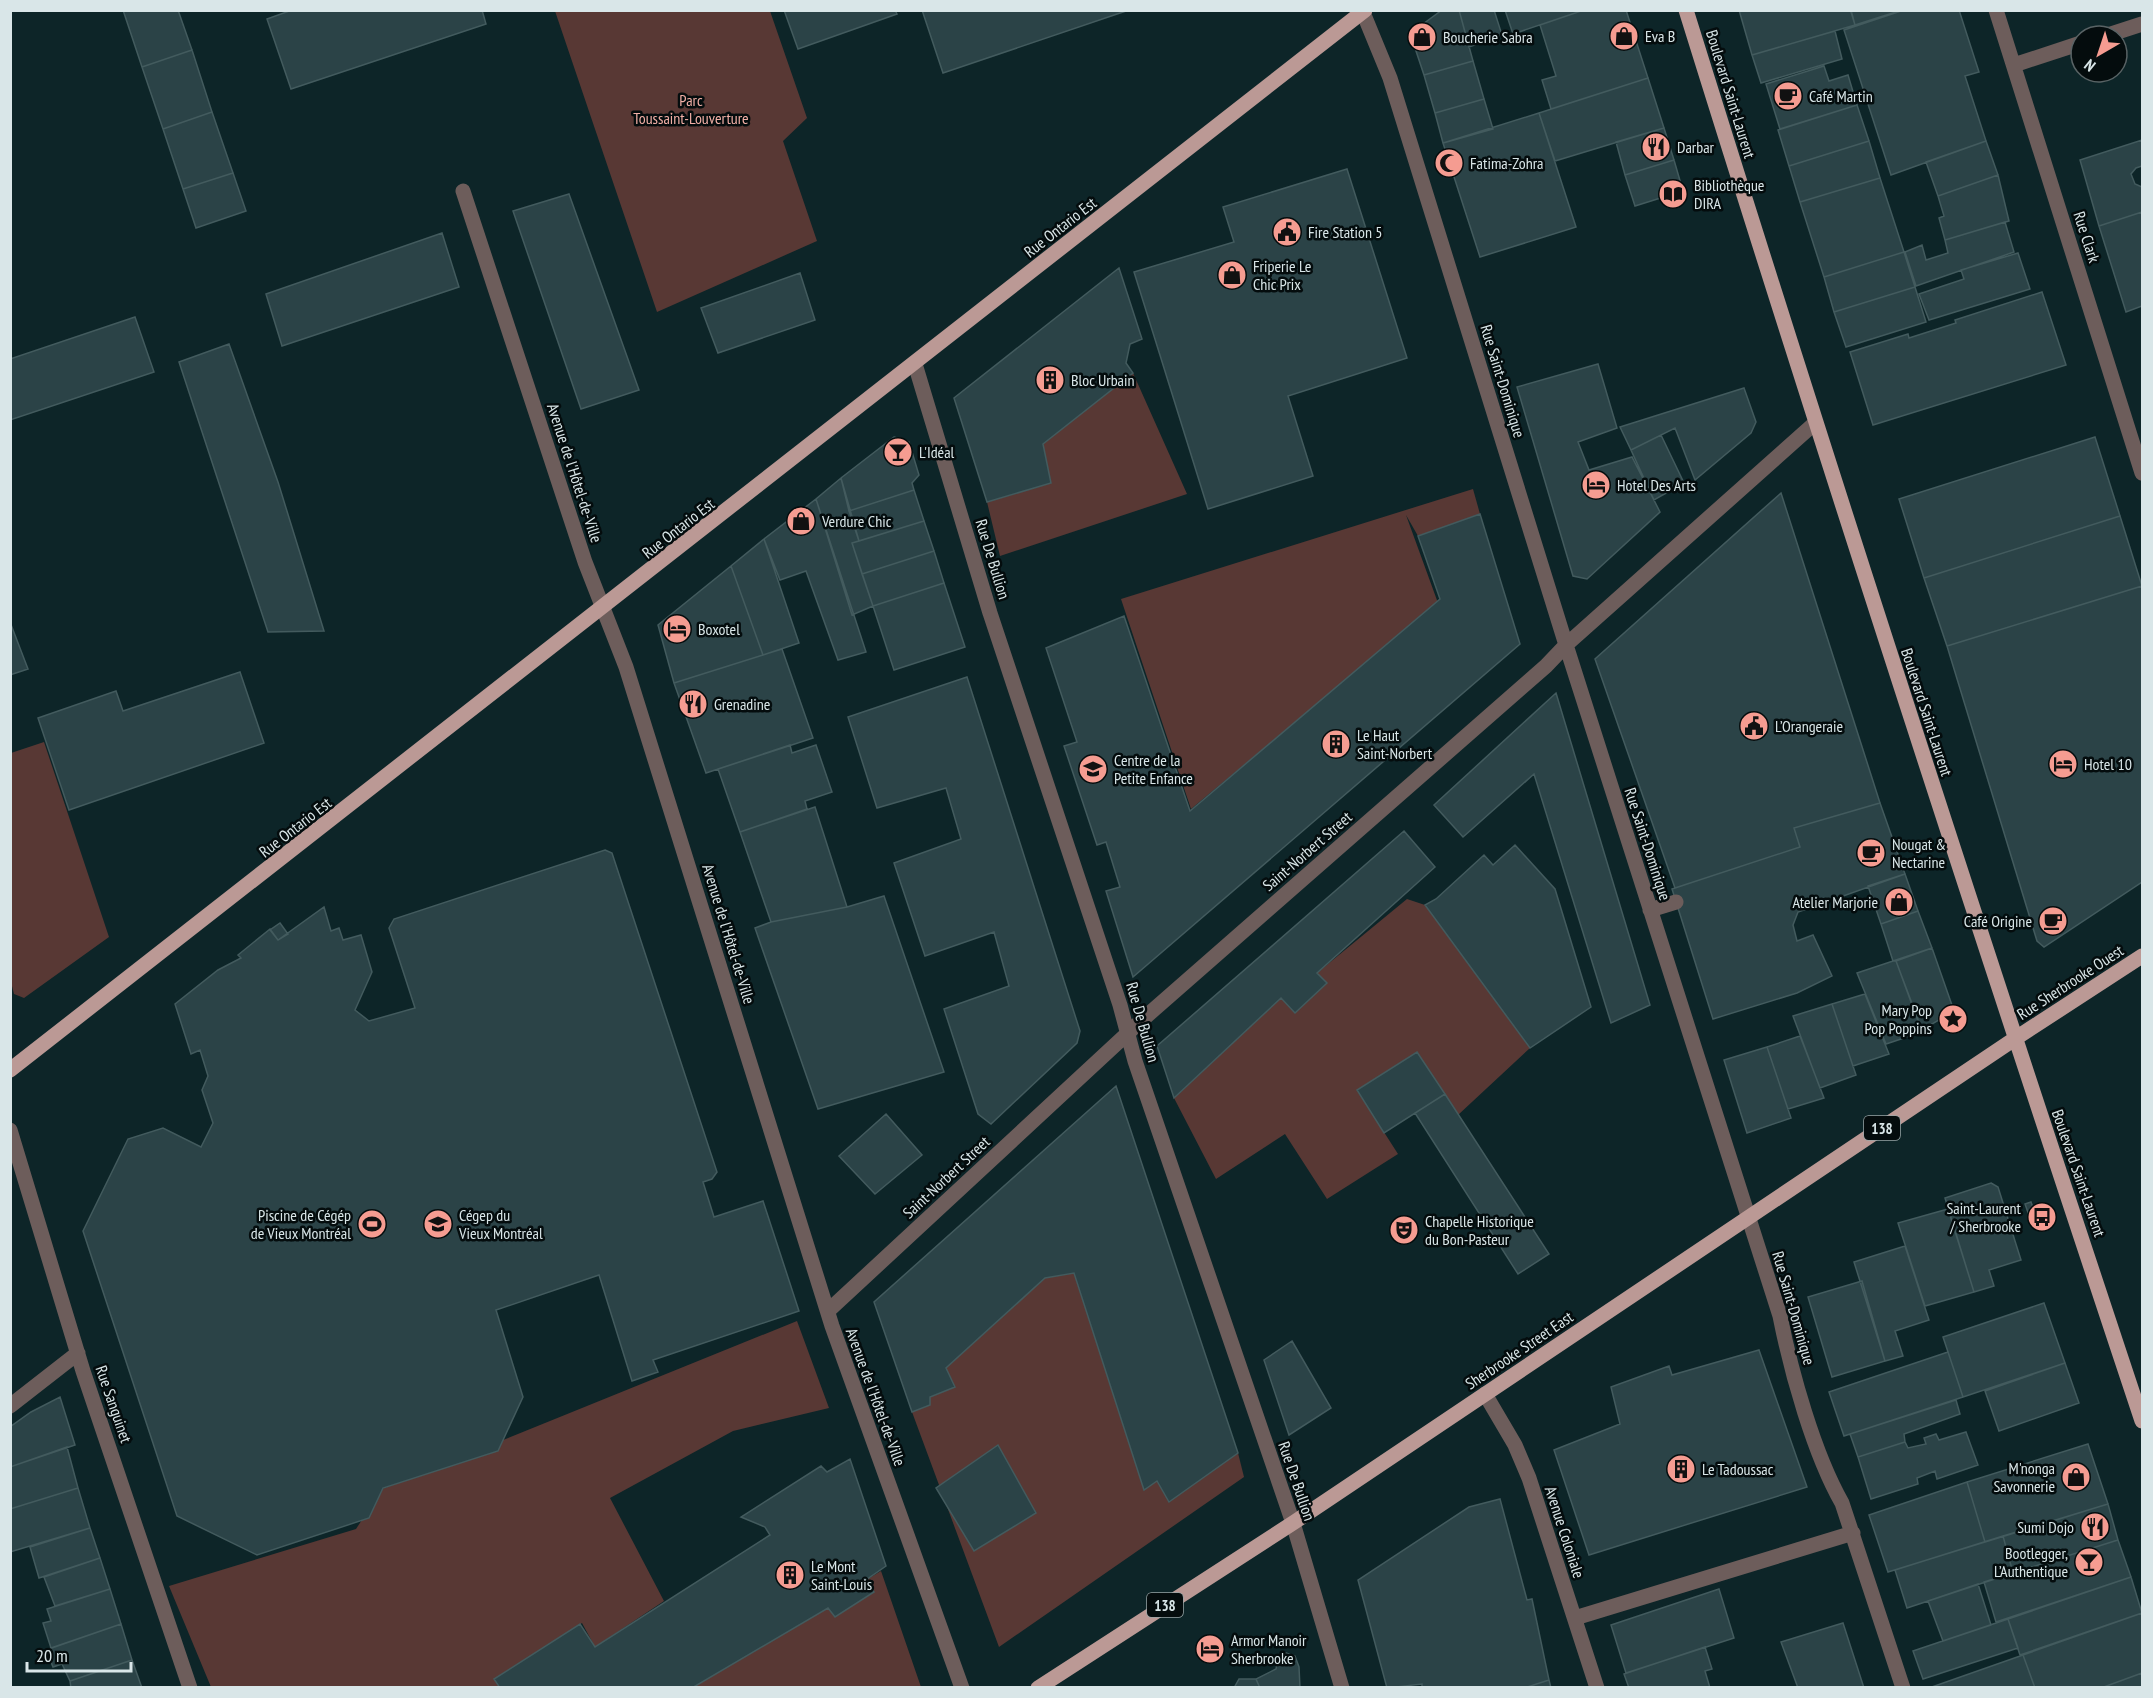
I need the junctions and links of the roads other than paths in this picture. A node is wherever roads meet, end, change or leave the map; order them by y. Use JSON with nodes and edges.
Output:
{"nodes":[{"id":1,"x":1686,"y":10,"type":"edge"},
{"id":2,"x":1996,"y":10,"type":"edge"},
{"id":3,"x":1363,"y":11,"type":"edge"},
{"id":4,"x":2069,"y":47,"type":"edge"},
{"id":5,"x":2014,"y":65,"type":"junction"},
{"id":6,"x":463,"y":191,"type":"dead end"},
{"id":7,"x":915,"y":364,"type":"junction"},
{"id":8,"x":1815,"y":423,"type":"junction"},
{"id":9,"x":2142,"y":473,"type":"edge"},
{"id":10,"x":603,"y":609,"type":"junction"},
{"id":11,"x":1566,"y":645,"type":"junction"},
{"id":12,"x":1676,"y":902,"type":"dead end"},
{"id":13,"x":1650,"y":910,"type":"junction"},
{"id":14,"x":2142,"y":956,"type":"edge"},
{"id":15,"x":1127,"y":1035,"type":"junction"},
{"id":16,"x":2016,"y":1038,"type":"junction"},
{"id":17,"x":10,"y":1071,"type":"edge"},
{"id":18,"x":10,"y":1130,"type":"edge"},
{"id":19,"x":1748,"y":1218,"type":"junction"},
{"id":20,"x":828,"y":1311,"type":"junction"},
{"id":21,"x":78,"y":1353,"type":"junction"},
{"id":22,"x":1485,"y":1394,"type":"junction"},
{"id":23,"x":10,"y":1406,"type":"edge"},
{"id":24,"x":2142,"y":1421,"type":"edge"},
{"id":25,"x":1293,"y":1523,"type":"junction"},
{"id":26,"x":1853,"y":1533,"type":"junction"},
{"id":27,"x":1575,"y":1618,"type":"junction"},
{"id":28,"x":190,"y":1688,"type":"edge"},
{"id":29,"x":962,"y":1688,"type":"edge"},
{"id":30,"x":1038,"y":1688,"type":"edge"},
{"id":31,"x":1342,"y":1688,"type":"edge"},
{"id":32,"x":1598,"y":1688,"type":"edge"},
{"id":33,"x":1903,"y":1688,"type":"edge"}],
"edges":[{"from":1,"to":8,"type":"main road","name":"Boulevard Saint-Laurent"},
{"from":2,"to":5,"type":"street","name":"Rue Clark"},
{"from":3,"to":7,"type":"main road","name":"Rue Ontario Est"},
{"from":3,"to":11,"type":"street","name":"Rue Saint-Dominique"},
{"from":4,"to":5,"type":"street"},
{"from":5,"to":9,"type":"street","name":"Rue Clark"},
{"from":6,"to":10,"type":"street","name":"Avenue de l'Hôtel-de-Ville"},
{"from":7,"to":10,"type":"main road","name":"Rue Ontario Est"},
{"from":7,"to":15,"type":"street","name":"Rue De Bullion"},
{"from":8,"to":11,"type":"street","name":"Saint-Norbert Street"},
{"from":8,"to":16,"type":"main road","name":"Boulevard Saint-Laurent"},
{"from":10,"to":17,"type":"main road","name":"Rue Ontario Est"},
{"from":10,"to":20,"type":"street","name":"Avenue de l'Hôtel-de-Ville"},
{"from":11,"to":13,"type":"street","name":"Rue Saint-Dominique"},
{"from":11,"to":15,"type":"street","name":"Saint-Norbert Street"},
{"from":12,"to":13,"type":"street"},
{"from":13,"to":19,"type":"street","name":"Rue Saint-Dominique"},
{"from":14,"to":16,"type":"main road","name":"Rue Sherbrooke Ouest","number":"138"},
{"from":15,"to":20,"type":"street","name":"Saint-Norbert Street"},
{"from":15,"to":25,"type":"street","name":"Rue De Bullion"},
{"from":16,"to":19,"type":"main road","name":"Sherbrooke Street East","number":"138"},
{"from":16,"to":24,"type":"main road","name":"Boulevard Saint-Laurent"},
{"from":18,"to":21,"type":"street","name":"Rue Sanguinet"},
{"from":19,"to":22,"type":"main road","name":"Sherbrooke Street East","number":"138"},
{"from":19,"to":26,"type":"street","name":"Rue Saint-Dominique"},
{"from":20,"to":29,"type":"street","name":"Avenue de l'Hôtel-de-Ville"},
{"from":21,"to":23,"type":"street"},
{"from":21,"to":28,"type":"street","name":"Rue Sanguinet"},
{"from":22,"to":25,"type":"main road","name":"Sherbrooke Street East","number":"138"},
{"from":22,"to":27,"type":"street","name":"Avenue Coloniale"},
{"from":25,"to":30,"type":"main road","name":"Sherbrooke Street East","number":"138"},
{"from":25,"to":31,"type":"street","name":"Rue De Bullion"},
{"from":26,"to":27,"type":"street"},
{"from":26,"to":33,"type":"street","name":"Rue Saint-Dominique"},
{"from":27,"to":32,"type":"street","name":"Avenue Coloniale"}]}
